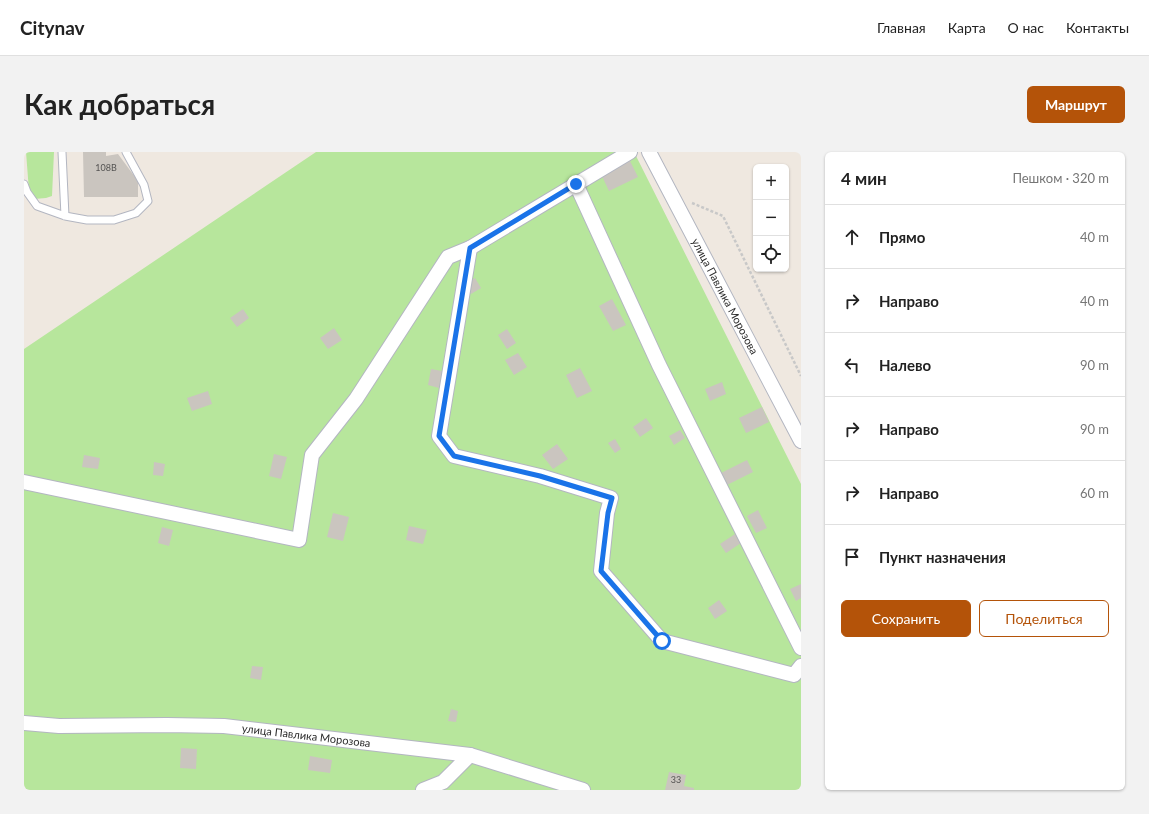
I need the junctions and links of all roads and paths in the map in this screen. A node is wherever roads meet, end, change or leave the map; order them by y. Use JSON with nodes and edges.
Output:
{"nodes":[{"id":1,"x":62,"y":152,"type":"edge"},
{"id":2,"x":126,"y":152,"type":"edge"},
{"id":3,"x":630,"y":152,"type":"edge"},
{"id":4,"x":649,"y":152,"type":"edge"},
{"id":5,"x":24,"y":184,"type":"edge"},
{"id":6,"x":576,"y":184,"type":"junction"},
{"id":7,"x":672,"y":195,"type":"junction"},
{"id":8,"x":65,"y":216,"type":"junction"},
{"id":9,"x":470,"y":248,"type":"junction"},
{"id":10,"x":801,"y":376,"type":"edge"},
{"id":11,"x":801,"y":441,"type":"edge"},
{"id":12,"x":24,"y":482,"type":"edge"},
{"id":13,"x":801,"y":648,"type":"edge"},
{"id":14,"x":801,"y":666,"type":"edge"},
{"id":15,"x":24,"y":724,"type":"edge"},
{"id":16,"x":470,"y":755,"type":"junction"},
{"id":17,"x":450,"y":784,"type":"edge"},
{"id":18,"x":423,"y":790,"type":"edge"},
{"id":19,"x":584,"y":790,"type":"edge"}],
"edges":[{"from":1,"to":8,"type":"lane"},
{"from":2,"to":8,"type":"lane"},
{"from":3,"to":6,"type":"street"},
{"from":4,"to":7,"type":"street","name":"улица Павлика Морозова"},
{"from":5,"to":8,"type":"lane"},
{"from":6,"to":9,"type":"street"},
{"from":6,"to":13,"type":"street"},
{"from":7,"to":10,"type":"path"},
{"from":7,"to":11,"type":"street","name":"улица Павлика Морозова"},
{"from":9,"to":12,"type":"street"},
{"from":9,"to":14,"type":"street"},
{"from":15,"to":16,"type":"street","name":"улица Павлика Морозова"},
{"from":16,"to":17,"type":"street"},
{"from":16,"to":19,"type":"street","name":"улица Павлика Морозова"},
{"from":17,"to":18,"type":"street"}]}
